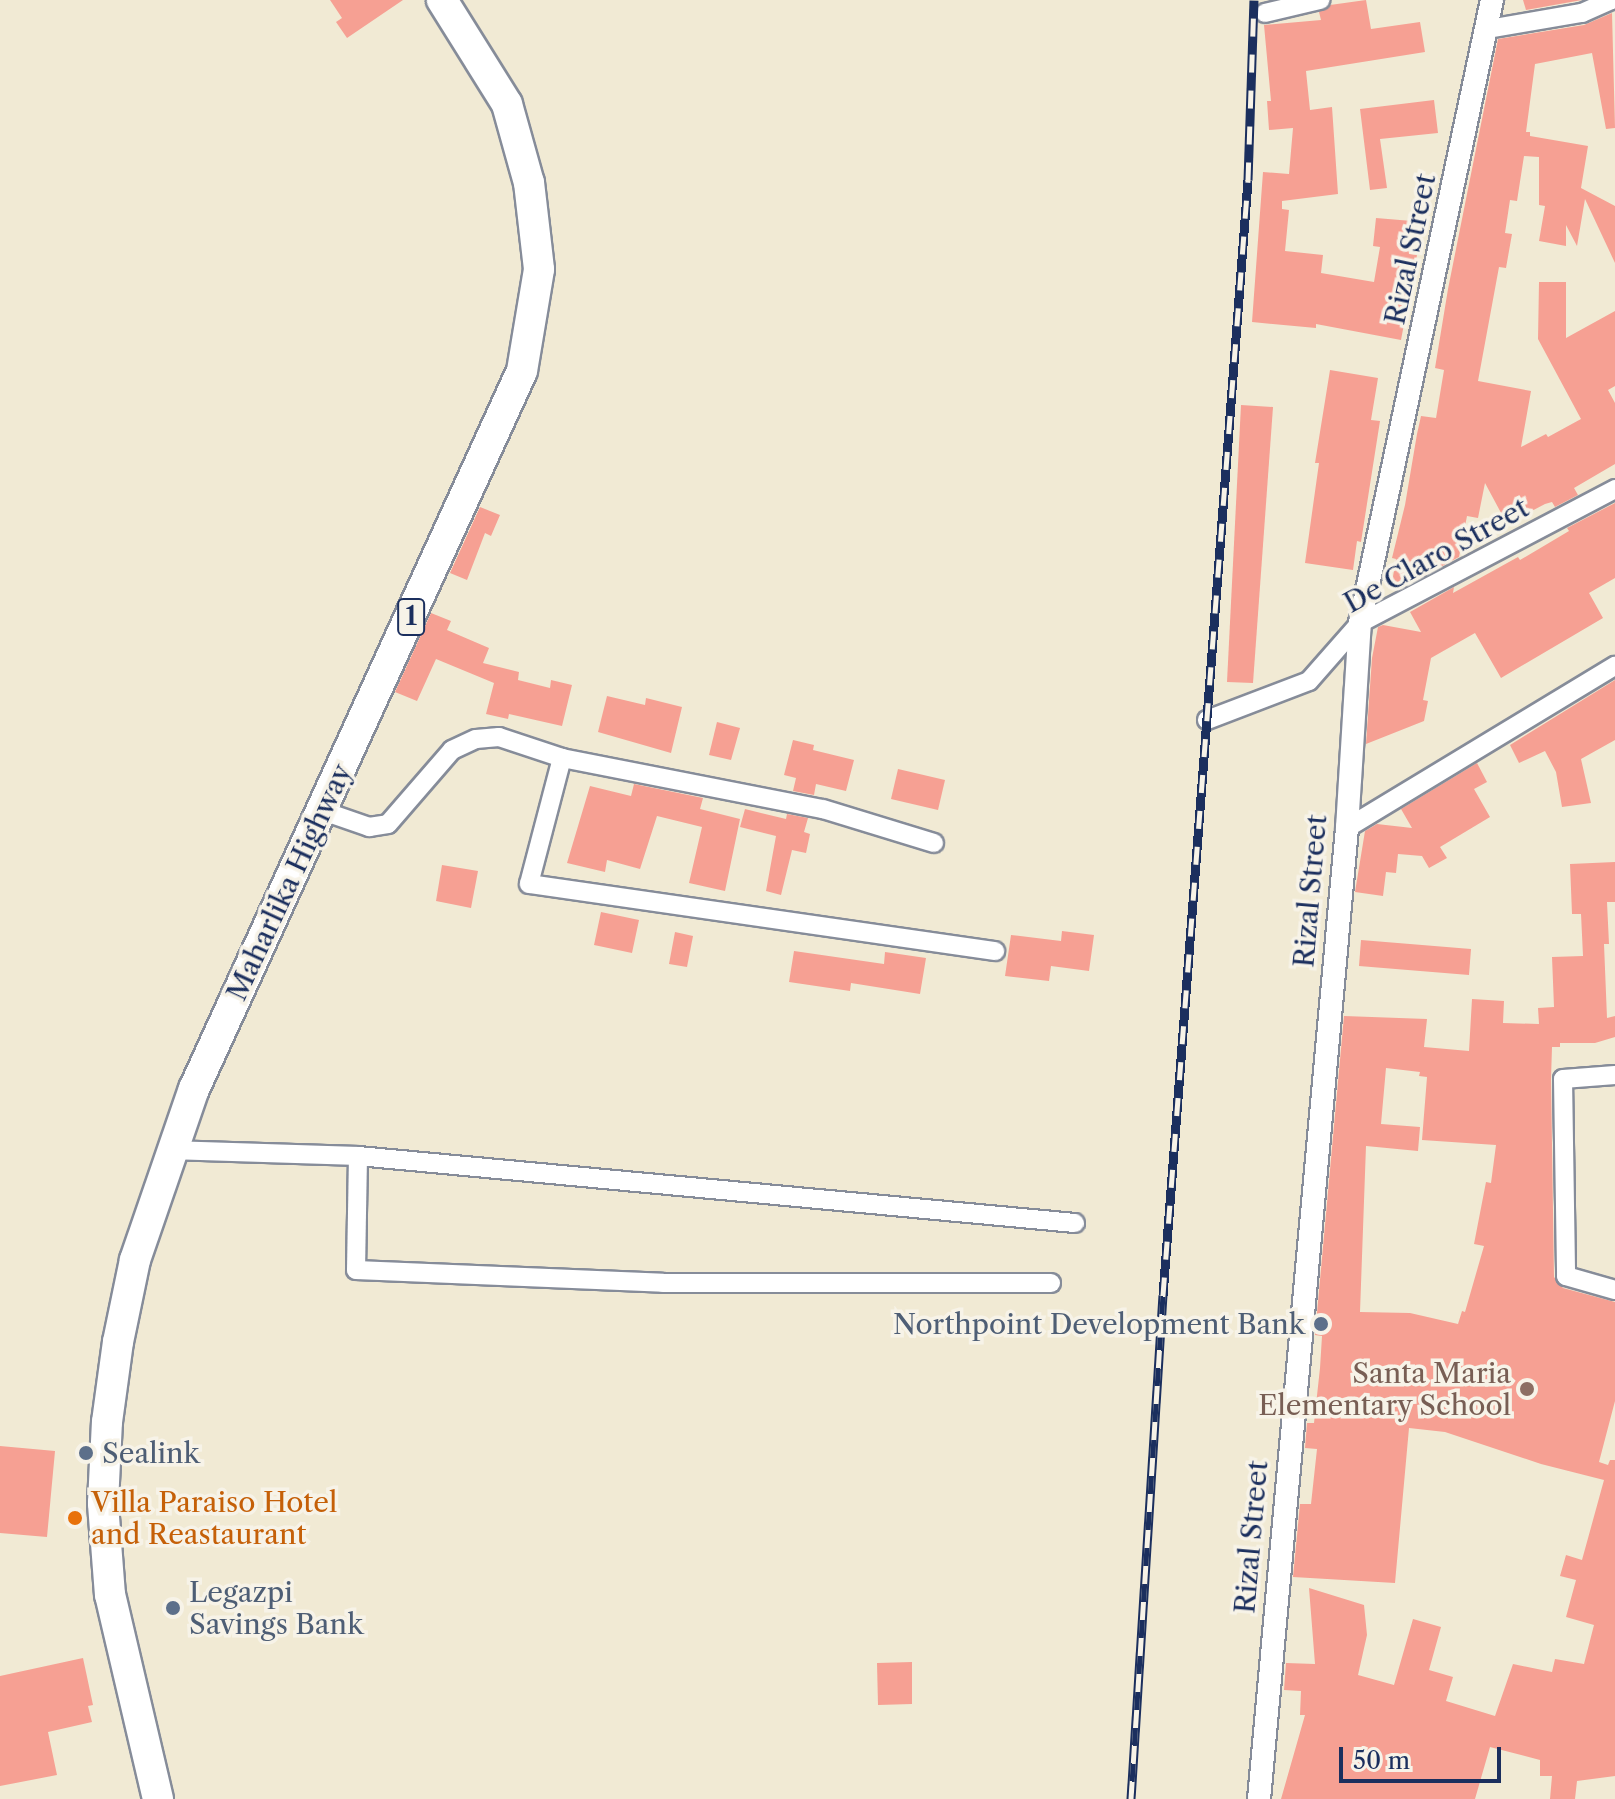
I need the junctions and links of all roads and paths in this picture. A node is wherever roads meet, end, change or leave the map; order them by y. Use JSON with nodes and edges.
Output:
{"nodes":[{"id":1,"x":442,"y":0,"type":"edge"},
{"id":2,"x":1320,"y":0,"type":"edge"},
{"id":3,"x":1492,"y":0,"type":"edge"},
{"id":4,"x":1611,"y":0,"type":"edge"},
{"id":5,"x":1265,"y":13,"type":"dead end"},
{"id":6,"x":1488,"y":29,"type":"junction"},
{"id":7,"x":1615,"y":489,"type":"edge"},
{"id":8,"x":1360,"y":623,"type":"junction"},
{"id":9,"x":1615,"y":666,"type":"edge"},
{"id":10,"x":1207,"y":720,"type":"dead end"},
{"id":11,"x":562,"y":758,"type":"junction"},
{"id":12,"x":323,"y":811,"type":"junction"},
{"id":13,"x":1347,"y":828,"type":"junction"},
{"id":14,"x":934,"y":843,"type":"dead end"},
{"id":15,"x":995,"y":951,"type":"dead end"},
{"id":16,"x":1615,"y":1075,"type":"edge"},
{"id":17,"x":170,"y":1150,"type":"junction"},
{"id":18,"x":358,"y":1156,"type":"junction"},
{"id":19,"x":1075,"y":1223,"type":"dead end"},
{"id":20,"x":1051,"y":1283,"type":"dead end"},
{"id":21,"x":1615,"y":1290,"type":"edge"},
{"id":22,"x":158,"y":1799,"type":"edge"},
{"id":23,"x":1259,"y":1799,"type":"edge"}],
"edges":[{"from":1,"to":12,"type":"highway","name":"Maharlika Highway","number":"1"},
{"from":2,"to":5,"type":"street"},
{"from":3,"to":6,"type":"street","name":"Rizal Street"},
{"from":4,"to":6,"type":"street"},
{"from":6,"to":8,"type":"street","name":"Rizal Street"},
{"from":7,"to":8,"type":"street","name":"De Claro Street"},
{"from":8,"to":10,"type":"street","name":"De Claro Street"},
{"from":8,"to":13,"type":"street","name":"Rizal Street"},
{"from":9,"to":13,"type":"street"},
{"from":11,"to":12,"type":"street"},
{"from":11,"to":14,"type":"street"},
{"from":11,"to":15,"type":"street"},
{"from":12,"to":17,"type":"highway","name":"Maharlika Highway","number":"1"},
{"from":13,"to":23,"type":"street","name":"Rizal Street"},
{"from":16,"to":21,"type":"street"},
{"from":17,"to":18,"type":"street"},
{"from":17,"to":22,"type":"highway","name":"Maharlika Highway","number":"1"},
{"from":18,"to":19,"type":"street"},
{"from":18,"to":20,"type":"street"}]}
